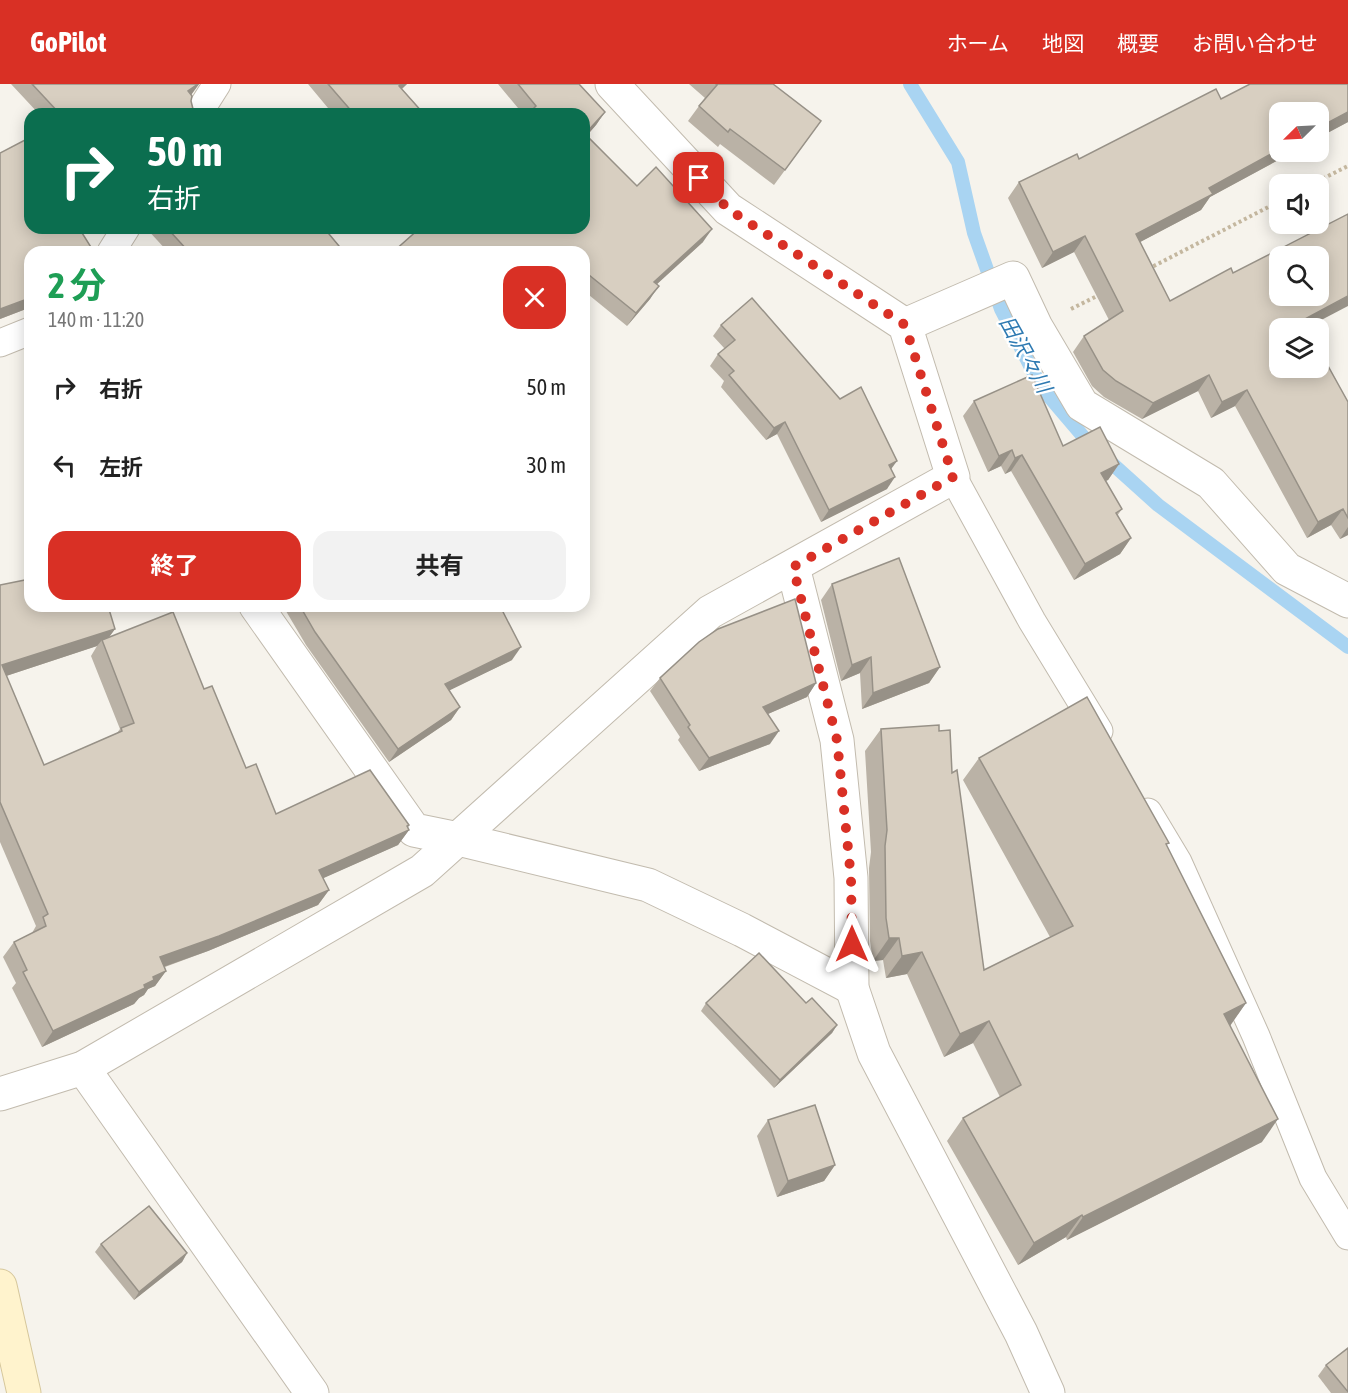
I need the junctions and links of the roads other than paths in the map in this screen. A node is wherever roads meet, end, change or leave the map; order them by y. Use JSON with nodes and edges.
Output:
{"nodes":[{"id":1,"x":217,"y":84,"type":"edge"},
{"id":2,"x":612,"y":84,"type":"edge"},
{"id":3,"x":202,"y":108,"type":"edge"},
{"id":4,"x":905,"y":325,"type":"junction"},
{"id":5,"x":24,"y":333,"type":"edge"},
{"id":6,"x":0,"y":343,"type":"edge"},
{"id":7,"x":953,"y":477,"type":"junction"},
{"id":8,"x":793,"y":567,"type":"junction"},
{"id":9,"x":1348,"y":601,"type":"edge"},
{"id":10,"x":260,"y":612,"type":"edge"},
{"id":11,"x":1111,"y":751,"type":"edge"},
{"id":12,"x":1136,"y":791,"type":"edge"},
{"id":13,"x":458,"y":839,"type":"junction"},
{"id":14,"x":852,"y":988,"type":"junction"},
{"id":15,"x":83,"y":1068,"type":"junction"},
{"id":16,"x":0,"y":1094,"type":"edge"},
{"id":17,"x":1348,"y":1236,"type":"edge"},
{"id":18,"x":0,"y":1286,"type":"edge"},
{"id":19,"x":24,"y":1393,"type":"edge"},
{"id":20,"x":312,"y":1393,"type":"edge"},
{"id":21,"x":1048,"y":1393,"type":"edge"}],
"edges":[{"from":1,"to":3,"type":"lane"},
{"from":2,"to":4,"type":"street"},
{"from":4,"to":7,"type":"street"},
{"from":4,"to":9,"type":"street"},
{"from":5,"to":6,"type":"lane"},
{"from":7,"to":8,"type":"street"},
{"from":7,"to":11,"type":"lane"},
{"from":8,"to":13,"type":"street"},
{"from":8,"to":14,"type":"street"},
{"from":10,"to":13,"type":"street"},
{"from":12,"to":17,"type":"lane"},
{"from":13,"to":14,"type":"street"},
{"from":13,"to":15,"type":"street"},
{"from":14,"to":21,"type":"street"},
{"from":15,"to":16,"type":"street"},
{"from":15,"to":20,"type":"street"},
{"from":18,"to":19,"type":"main road"}]}
